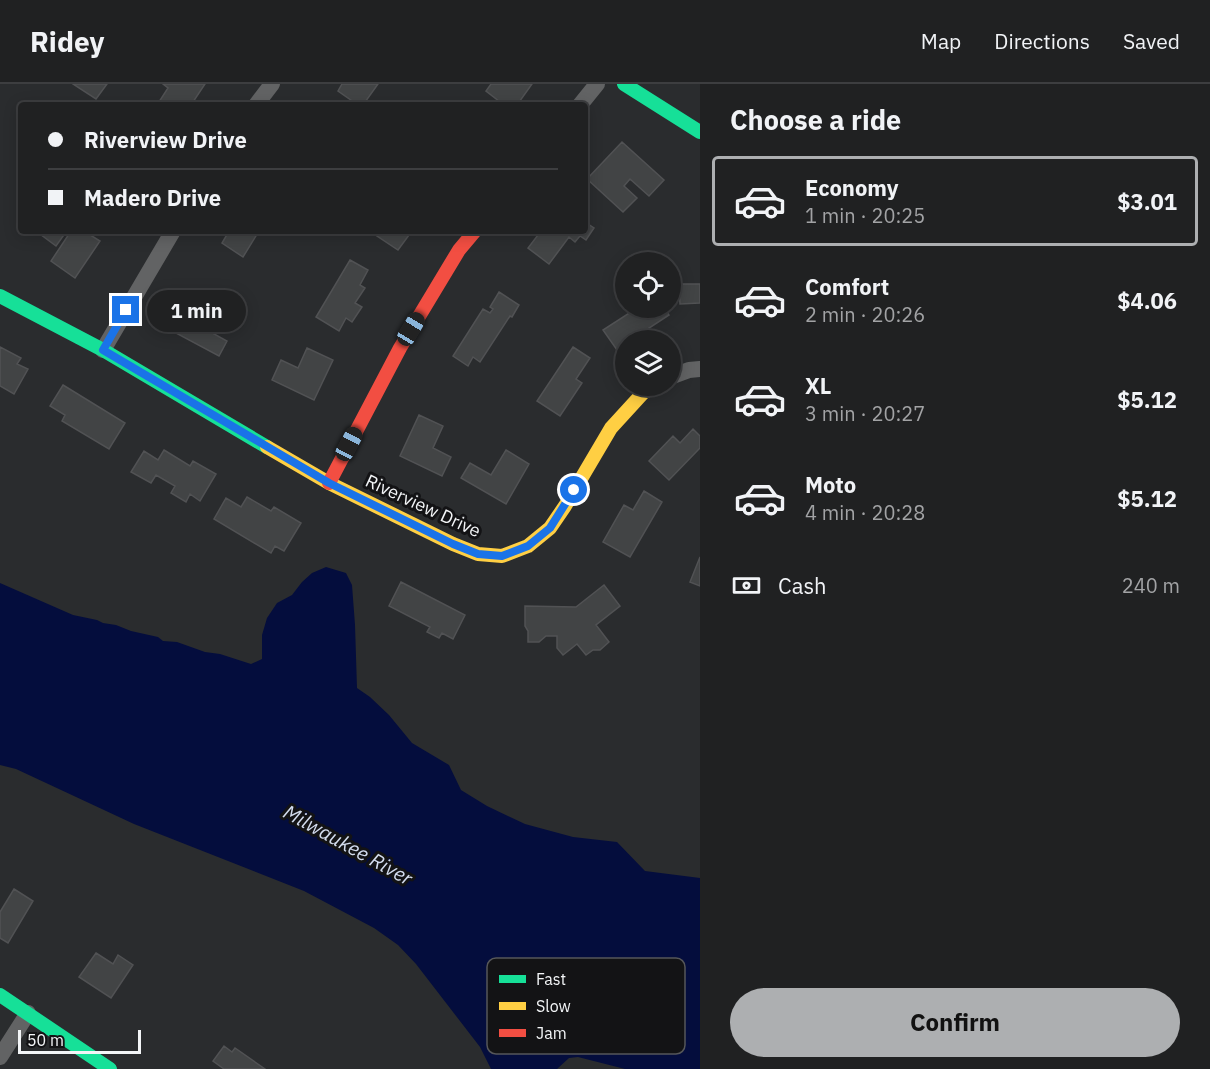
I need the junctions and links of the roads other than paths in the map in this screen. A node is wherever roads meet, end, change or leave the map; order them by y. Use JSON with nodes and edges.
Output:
{"nodes":[{"id":1,"x":272,"y":84,"type":"edge"},
{"id":2,"x":597,"y":84,"type":"edge"},
{"id":3,"x":624,"y":84,"type":"edge"},
{"id":4,"x":258,"y":102,"type":"edge"},
{"id":5,"x":582,"y":102,"type":"edge"},
{"id":6,"x":700,"y":132,"type":"edge"},
{"id":7,"x":171,"y":234,"type":"edge"},
{"id":8,"x":472,"y":234,"type":"edge"},
{"id":9,"x":0,"y":296,"type":"edge"},
{"id":10,"x":103,"y":350,"type":"junction"},
{"id":11,"x":700,"y":369,"type":"edge"},
{"id":12,"x":681,"y":373,"type":"edge"},
{"id":13,"x":640,"y":396,"type":"edge"},
{"id":14,"x":329,"y":483,"type":"junction"},
{"id":15,"x":0,"y":995,"type":"edge"},
{"id":16,"x":28,"y":1013,"type":"junction"},
{"id":17,"x":0,"y":1057,"type":"edge"},
{"id":18,"x":110,"y":1069,"type":"edge"}],
"edges":[{"from":1,"to":4,"type":"street"},
{"from":2,"to":5,"type":"street"},
{"from":3,"to":6,"type":"street"},
{"from":7,"to":10,"type":"street"},
{"from":8,"to":14,"type":"street"},
{"from":9,"to":10,"type":"street","name":"Riverview Drive"},
{"from":10,"to":14,"type":"street","name":"Riverview Drive"},
{"from":11,"to":12,"type":"street"},
{"from":13,"to":14,"type":"street","name":"Riverview Drive"},
{"from":15,"to":16,"type":"street"},
{"from":16,"to":17,"type":"street"},
{"from":16,"to":18,"type":"street"}]}
